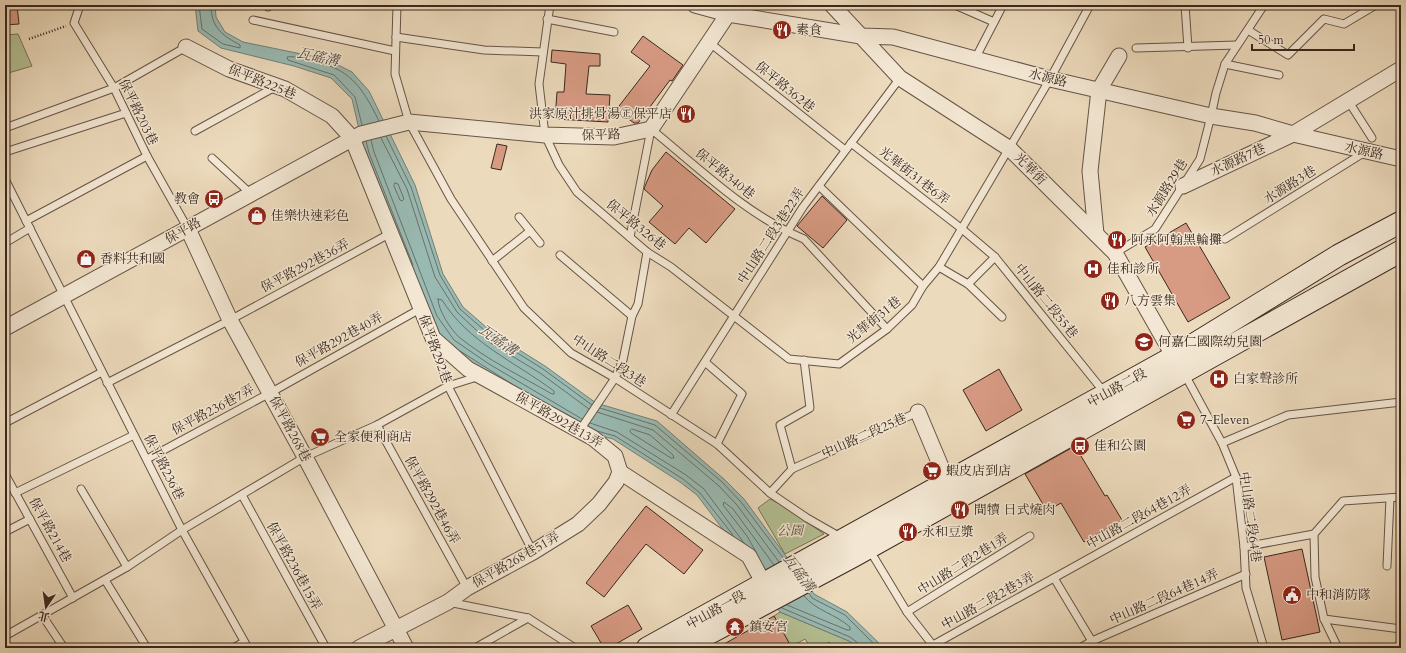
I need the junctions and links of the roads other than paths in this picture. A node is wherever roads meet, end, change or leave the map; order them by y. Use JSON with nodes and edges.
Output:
{"nodes":[{"id":1,"x":80,"y":5,"type":"edge"},
{"id":2,"x":397,"y":5,"type":"edge"},
{"id":3,"x":550,"y":5,"type":"edge"},
{"id":4,"x":695,"y":5,"type":"edge"},
{"id":5,"x":832,"y":5,"type":"edge"},
{"id":6,"x":955,"y":5,"type":"edge"},
{"id":7,"x":1003,"y":5,"type":"edge"},
{"id":8,"x":1090,"y":5,"type":"edge"},
{"id":9,"x":1185,"y":5,"type":"edge"},
{"id":10,"x":1264,"y":5,"type":"edge"},
{"id":11,"x":1376,"y":5,"type":"edge"},
{"id":12,"x":734,"y":10,"type":"edge"},
{"id":13,"x":253,"y":20,"type":"dead end"},
{"id":14,"x":547,"y":20,"type":"junction"},
{"id":15,"x":994,"y":22,"type":"junction"},
{"id":16,"x":1248,"y":30,"type":"junction"},
{"id":17,"x":614,"y":32,"type":"dead end"},
{"id":18,"x":861,"y":36,"type":"junction"},
{"id":19,"x":396,"y":37,"type":"junction"},
{"id":20,"x":710,"y":43,"type":"junction"},
{"id":21,"x":1238,"y":45,"type":"junction"},
{"id":22,"x":186,"y":47,"type":"joint"},
{"id":23,"x":1188,"y":47,"type":"junction"},
{"id":24,"x":1136,"y":48,"type":"dead end"},
{"id":25,"x":395,"y":51,"type":"junction"},
{"id":26,"x":543,"y":52,"type":"junction"},
{"id":27,"x":1119,"y":56,"type":"dead end"},
{"id":28,"x":975,"y":59,"type":"junction"},
{"id":29,"x":1225,"y":64,"type":"junction"},
{"id":30,"x":1401,"y":69,"type":"edge"},
{"id":31,"x":1279,"y":76,"type":"dead end"},
{"id":32,"x":900,"y":78,"type":"junction"},
{"id":33,"x":1050,"y":79,"type":"junction"},
{"id":34,"x":277,"y":86,"type":"junction"},
{"id":35,"x":114,"y":88,"type":"junction"},
{"id":36,"x":1099,"y":90,"type":"junction"},
{"id":37,"x":1349,"y":102,"type":"junction"},
{"id":38,"x":126,"y":113,"type":"junction"},
{"id":39,"x":1212,"y":116,"type":"junction"},
{"id":40,"x":404,"y":123,"type":"junction"},
{"id":41,"x":5,"y":128,"type":"edge"},
{"id":42,"x":650,"y":129,"type":"junction"},
{"id":43,"x":195,"y":131,"type":"dead end"},
{"id":44,"x":1293,"y":134,"type":"junction"},
{"id":45,"x":545,"y":135,"type":"junction"},
{"id":46,"x":357,"y":136,"type":"junction"},
{"id":47,"x":851,"y":142,"type":"junction"},
{"id":48,"x":1369,"y":145,"type":"junction"},
{"id":49,"x":1010,"y":149,"type":"junction"},
{"id":50,"x":845,"y":150,"type":"junction"},
{"id":51,"x":5,"y":152,"type":"edge"},
{"id":52,"x":147,"y":156,"type":"junction"},
{"id":53,"x":212,"y":158,"type":"dead end"},
{"id":54,"x":1401,"y":159,"type":"edge"},
{"id":55,"x":5,"y":179,"type":"edge"},
{"id":56,"x":819,"y":186,"type":"junction"},
{"id":57,"x":1183,"y":186,"type":"junction"},
{"id":58,"x":250,"y":193,"type":"junction"},
{"id":59,"x":519,"y":217,"type":"dead end"},
{"id":60,"x":1401,"y":222,"type":"edge"},
{"id":61,"x":28,"y":225,"type":"junction"},
{"id":62,"x":188,"y":229,"type":"junction"},
{"id":63,"x":962,"y":229,"type":"junction"},
{"id":64,"x":530,"y":231,"type":"junction"},
{"id":65,"x":787,"y":232,"type":"junction"},
{"id":66,"x":391,"y":233,"type":"junction"},
{"id":67,"x":1096,"y":234,"type":"junction"},
{"id":68,"x":630,"y":237,"type":"junction"},
{"id":69,"x":1225,"y":239,"type":"dead end"},
{"id":70,"x":5,"y":243,"type":"edge"},
{"id":71,"x":540,"y":243,"type":"dead end"},
{"id":72,"x":1401,"y":251,"type":"edge"},
{"id":73,"x":647,"y":252,"type":"junction"},
{"id":74,"x":1115,"y":253,"type":"junction"},
{"id":75,"x":560,"y":255,"type":"dead end"},
{"id":76,"x":995,"y":257,"type":"junction"},
{"id":77,"x":492,"y":261,"type":"junction"},
{"id":78,"x":939,"y":267,"type":"junction"},
{"id":79,"x":968,"y":284,"type":"junction"},
{"id":80,"x":924,"y":286,"type":"junction"},
{"id":81,"x":65,"y":295,"type":"junction"},
{"id":82,"x":420,"y":308,"type":"junction"},
{"id":83,"x":632,"y":316,"type":"junction"},
{"id":84,"x":734,"y":316,"type":"junction"},
{"id":85,"x":1002,"y":317,"type":"dead end"},
{"id":86,"x":230,"y":320,"type":"junction"},
{"id":87,"x":5,"y":328,"type":"edge"},
{"id":88,"x":887,"y":329,"type":"junction"},
{"id":89,"x":433,"y":338,"type":"junction"},
{"id":90,"x":804,"y":360,"type":"junction"},
{"id":91,"x":704,"y":362,"type":"junction"},
{"id":92,"x":1179,"y":365,"type":"junction"},
{"id":93,"x":102,"y":372,"type":"junction"},
{"id":94,"x":480,"y":376,"type":"junction"},
{"id":95,"x":615,"y":378,"type":"junction"},
{"id":96,"x":107,"y":383,"type":"junction"},
{"id":97,"x":448,"y":386,"type":"junction"},
{"id":98,"x":270,"y":393,"type":"junction"},
{"id":99,"x":1105,"y":394,"type":"junction"},
{"id":100,"x":1401,"y":402,"type":"edge"},
{"id":101,"x":918,"y":412,"type":"joint"},
{"id":102,"x":671,"y":415,"type":"junction"},
{"id":103,"x":5,"y":423,"type":"edge"},
{"id":104,"x":377,"y":424,"type":"junction"},
{"id":105,"x":580,"y":430,"type":"junction"},
{"id":106,"x":134,"y":435,"type":"junction"},
{"id":107,"x":1222,"y":443,"type":"junction"},
{"id":108,"x":717,"y":444,"type":"junction"},
{"id":109,"x":305,"y":457,"type":"junction"},
{"id":110,"x":147,"y":459,"type":"junction"},
{"id":111,"x":792,"y":469,"type":"junction"},
{"id":112,"x":620,"y":472,"type":"junction"},
{"id":113,"x":5,"y":474,"type":"edge"},
{"id":114,"x":1236,"y":477,"type":"junction"},
{"id":115,"x":947,"y":481,"type":"junction"},
{"id":116,"x":81,"y":489,"type":"dead end"},
{"id":117,"x":15,"y":493,"type":"junction"},
{"id":118,"x":770,"y":493,"type":"junction"},
{"id":119,"x":242,"y":495,"type":"junction"},
{"id":120,"x":1401,"y":496,"type":"edge"},
{"id":121,"x":1390,"y":498,"type":"junction"},
{"id":122,"x":30,"y":519,"type":"junction"},
{"id":123,"x":182,"y":530,"type":"junction"},
{"id":124,"x":5,"y":532,"type":"edge"},
{"id":125,"x":1314,"y":534,"type":"junction"},
{"id":126,"x":1030,"y":536,"type":"dead end"},
{"id":127,"x":1244,"y":547,"type":"junction"},
{"id":128,"x":849,"y":548,"type":"junction"},
{"id":129,"x":534,"y":552,"type":"junction"},
{"id":130,"x":1387,"y":566,"type":"dead end"},
{"id":131,"x":128,"y":567,"type":"junction"},
{"id":132,"x":1246,"y":574,"type":"junction"},
{"id":133,"x":1054,"y":578,"type":"junction"},
{"id":134,"x":105,"y":580,"type":"junction"},
{"id":135,"x":466,"y":588,"type":"junction"},
{"id":136,"x":768,"y":592,"type":"junction"},
{"id":137,"x":73,"y":598,"type":"junction"},
{"id":138,"x":448,"y":602,"type":"junction"},
{"id":139,"x":907,"y":612,"type":"junction"},
{"id":140,"x":42,"y":615,"type":"junction"},
{"id":141,"x":528,"y":618,"type":"junction"},
{"id":142,"x":1324,"y":619,"type":"junction"},
{"id":143,"x":395,"y":628,"type":"junction"},
{"id":144,"x":1401,"y":629,"type":"edge"},
{"id":145,"x":5,"y":636,"type":"edge"},
{"id":146,"x":1092,"y":641,"type":"junction"},
{"id":147,"x":246,"y":645,"type":"edge"},
{"id":148,"x":934,"y":647,"type":"edge"},
{"id":149,"x":64,"y":648,"type":"edge"},
{"id":150,"x":147,"y":648,"type":"edge"},
{"id":151,"x":233,"y":648,"type":"edge"},
{"id":152,"x":326,"y":648,"type":"edge"},
{"id":153,"x":359,"y":648,"type":"edge"},
{"id":154,"x":406,"y":648,"type":"edge"},
{"id":155,"x":475,"y":648,"type":"edge"},
{"id":156,"x":576,"y":648,"type":"edge"},
{"id":157,"x":647,"y":648,"type":"edge"},
{"id":158,"x":682,"y":648,"type":"edge"},
{"id":159,"x":1080,"y":648,"type":"edge"},
{"id":160,"x":1096,"y":648,"type":"edge"},
{"id":161,"x":1264,"y":648,"type":"edge"},
{"id":162,"x":1338,"y":648,"type":"edge"}],
"edges":[{"from":1,"to":35,"type":"lane","name":"保平路203巷"},
{"from":2,"to":19,"type":"lane","name":"中山路二段3巷"},
{"from":3,"to":14,"type":"lane","name":"保平路326巷"},
{"from":4,"to":12,"type":"street","name":"水源路"},
{"from":5,"to":18,"type":"street","name":"光華街"},
{"from":6,"to":15,"type":"lane"},
{"from":7,"to":15,"type":"lane"},
{"from":8,"to":33,"type":"lane","name":"光華街31巷"},
{"from":9,"to":23,"type":"lane"},
{"from":10,"to":16,"type":"lane","name":"水源路29巷"},
{"from":11,"to":16,"type":"lane"},
{"from":12,"to":18,"type":"street","name":"水源路"},
{"from":12,"to":20,"type":"street"},
{"from":13,"to":25,"type":"lane"},
{"from":14,"to":17,"type":"lane"},
{"from":14,"to":26,"type":"lane","name":"保平路326巷"},
{"from":15,"to":28,"type":"lane"},
{"from":16,"to":21,"type":"lane","name":"水源路29巷"},
{"from":18,"to":28,"type":"street","name":"水源路"},
{"from":18,"to":32,"type":"street","name":"光華街"},
{"from":19,"to":25,"type":"lane","name":"中山路二段3巷"},
{"from":19,"to":26,"type":"lane"},
{"from":20,"to":42,"type":"street"},
{"from":20,"to":50,"type":"lane","name":"保平路362巷"},
{"from":21,"to":23,"type":"lane"},
{"from":21,"to":29,"type":"lane","name":"水源路29巷"},
{"from":22,"to":34,"type":"street","name":"保平路225巷"},
{"from":22,"to":35,"type":"lane"},
{"from":23,"to":24,"type":"lane"},
{"from":25,"to":40,"type":"lane","name":"中山路二段3巷"},
{"from":26,"to":45,"type":"lane","name":"保平路326巷"},
{"from":27,"to":36,"type":"street"},
{"from":28,"to":33,"type":"street","name":"水源路"},
{"from":29,"to":31,"type":"lane"},
{"from":29,"to":39,"type":"lane","name":"水源路29巷"},
{"from":30,"to":37,"type":"street","name":"水源路7巷"},
{"from":32,"to":47,"type":"lane","name":"中山路二段3巷22弄"},
{"from":32,"to":49,"type":"street","name":"光華街"},
{"from":33,"to":36,"type":"street","name":"水源路"},
{"from":33,"to":49,"type":"lane","name":"光華街31巷"},
{"from":34,"to":43,"type":"lane"},
{"from":34,"to":46,"type":"street","name":"保平路225巷"},
{"from":35,"to":38,"type":"lane","name":"保平路203巷"},
{"from":35,"to":41,"type":"lane"},
{"from":36,"to":39,"type":"street","name":"水源路"},
{"from":36,"to":67,"type":"street"},
{"from":37,"to":44,"type":"street","name":"水源路7巷"},
{"from":37,"to":48,"type":"lane"},
{"from":38,"to":51,"type":"lane"},
{"from":38,"to":52,"type":"lane","name":"保平路203巷"},
{"from":39,"to":44,"type":"street","name":"水源路"},
{"from":39,"to":57,"type":"lane","name":"水源路29巷"},
{"from":40,"to":45,"type":"street","name":"保平路"},
{"from":40,"to":46,"type":"street","name":"保平路"},
{"from":40,"to":77,"type":"lane","name":"中山路二段3巷"},
{"from":42,"to":45,"type":"street","name":"保平路"},
{"from":42,"to":65,"type":"lane","name":"保平路340巷"},
{"from":42,"to":68,"type":"lane"},
{"from":44,"to":48,"type":"street","name":"水源路"},
{"from":44,"to":57,"type":"street","name":"水源路7巷"},
{"from":45,"to":68,"type":"lane","name":"保平路326巷"},
{"from":46,"to":58,"type":"street","name":"保平路"},
{"from":46,"to":66,"type":"street","name":"保平路292巷"},
{"from":47,"to":50,"type":"lane","name":"中山路二段3巷22弄"},
{"from":47,"to":63,"type":"lane","name":"光華街31巷6弄"},
{"from":48,"to":54,"type":"street","name":"水源路"},
{"from":48,"to":69,"type":"lane","name":"水源路3巷"},
{"from":49,"to":63,"type":"lane","name":"光華街31巷"},
{"from":49,"to":67,"type":"street","name":"光華街"},
{"from":50,"to":56,"type":"lane","name":"中山路二段3巷22弄"},
{"from":52,"to":61,"type":"lane"},
{"from":52,"to":62,"type":"lane","name":"保平路203巷"},
{"from":53,"to":58,"type":"lane"},
{"from":55,"to":61,"type":"lane","name":"保平路236巷"},
{"from":56,"to":65,"type":"lane","name":"中山路二段3巷22弄"},
{"from":56,"to":80,"type":"lane"},
{"from":57,"to":74,"type":"lane","name":"水源路29巷"},
{"from":58,"to":62,"type":"street","name":"保平路"},
{"from":59,"to":64,"type":"lane"},
{"from":60,"to":92,"type":"street","name":"中山路二段"},
{"from":61,"to":70,"type":"lane"},
{"from":61,"to":81,"type":"lane","name":"保平路236巷"},
{"from":62,"to":81,"type":"street","name":"保平路"},
{"from":62,"to":86,"type":"street","name":"保平路268巷"},
{"from":63,"to":76,"type":"lane","name":"中山路二段55巷"},
{"from":63,"to":78,"type":"lane","name":"光華街31巷"},
{"from":64,"to":71,"type":"lane"},
{"from":64,"to":77,"type":"lane"},
{"from":65,"to":84,"type":"lane","name":"中山路二段3巷22弄"},
{"from":65,"to":88,"type":"lane","name":"保平路340巷"},
{"from":66,"to":82,"type":"street","name":"保平路292巷"},
{"from":66,"to":86,"type":"lane","name":"保平路292巷36弄"},
{"from":67,"to":74,"type":"street","name":"光華街"},
{"from":68,"to":73,"type":"lane","name":"保平路326巷"},
{"from":72,"to":92,"type":"street","name":"中山路二段"},
{"from":73,"to":83,"type":"lane"},
{"from":73,"to":84,"type":"lane","name":"保平路326巷"},
{"from":74,"to":92,"type":"street","name":"光華街"},
{"from":75,"to":83,"type":"lane"},
{"from":76,"to":79,"type":"lane"},
{"from":76,"to":99,"type":"lane","name":"中山路二段55巷"},
{"from":77,"to":95,"type":"lane","name":"中山路二段3巷"},
{"from":78,"to":79,"type":"lane"},
{"from":78,"to":80,"type":"lane","name":"光華街31巷"},
{"from":79,"to":85,"type":"lane"},
{"from":80,"to":88,"type":"lane","name":"光華街31巷"},
{"from":81,"to":87,"type":"street","name":"保平路"},
{"from":81,"to":93,"type":"lane","name":"保平路236巷"},
{"from":82,"to":89,"type":"street","name":"保平路292巷"},
{"from":82,"to":98,"type":"lane","name":"保平路292巷40弄"},
{"from":83,"to":95,"type":"lane"},
{"from":84,"to":90,"type":"lane","name":"光華街31巷"},
{"from":84,"to":91,"type":"lane","name":"中山路二段3巷22弄"},
{"from":86,"to":96,"type":"lane","name":"保平路292巷36弄"},
{"from":86,"to":98,"type":"street","name":"保平路268巷"},
{"from":88,"to":90,"type":"lane","name":"光華街31巷"},
{"from":89,"to":94,"type":"street","name":"保平路292巷13弄"},
{"from":89,"to":97,"type":"lane","name":"保平路292巷"},
{"from":90,"to":111,"type":"lane"},
{"from":91,"to":102,"type":"lane","name":"中山路二段3巷22弄"},
{"from":91,"to":108,"type":"lane"},
{"from":92,"to":99,"type":"street","name":"中山路二段"},
{"from":92,"to":107,"type":"lane","name":"中山路二段64巷"},
{"from":92,"to":128,"type":"street","name":"中山路二段"},
{"from":93,"to":96,"type":"lane","name":"保平路236巷"},
{"from":93,"to":103,"type":"lane"},
{"from":94,"to":97,"type":"lane"},
{"from":94,"to":105,"type":"street","name":"保平路292巷13弄"},
{"from":95,"to":102,"type":"lane","name":"中山路二段3巷"},
{"from":95,"to":105,"type":"lane"},
{"from":96,"to":106,"type":"lane","name":"保平路236巷"},
{"from":97,"to":104,"type":"lane"},
{"from":97,"to":129,"type":"lane","name":"保平路292巷"},
{"from":98,"to":109,"type":"street","name":"保平路268巷"},
{"from":98,"to":110,"type":"lane","name":"保平路236巷7弄"},
{"from":99,"to":115,"type":"street","name":"中山路二段"},
{"from":100,"to":107,"type":"lane"},
{"from":101,"to":111,"type":"lane","name":"中山路二段25巷"},
{"from":101,"to":115,"type":"street","name":"中山路二段25巷"},
{"from":102,"to":108,"type":"lane","name":"中山路二段3巷"},
{"from":104,"to":109,"type":"lane"},
{"from":104,"to":135,"type":"lane","name":"保平路292巷46弄"},
{"from":105,"to":112,"type":"street","name":"保平路292巷13弄"},
{"from":106,"to":110,"type":"lane","name":"保平路236巷"},
{"from":106,"to":117,"type":"lane"},
{"from":107,"to":114,"type":"lane","name":"中山路二段64巷"},
{"from":108,"to":118,"type":"lane","name":"中山路二段3巷"},
{"from":109,"to":119,"type":"lane"},
{"from":109,"to":143,"type":"street","name":"保平路268巷"},
{"from":110,"to":123,"type":"lane","name":"保平路236巷"},
{"from":111,"to":118,"type":"lane","name":"中山路二段25巷"},
{"from":112,"to":129,"type":"street","name":"保平路268巷51弄"},
{"from":112,"to":136,"type":"street"},
{"from":113,"to":117,"type":"lane","name":"保平路214巷"},
{"from":114,"to":127,"type":"lane","name":"中山路二段64巷"},
{"from":114,"to":133,"type":"lane","name":"中山路二段64巷12弄"},
{"from":115,"to":128,"type":"street","name":"中山路二段"},
{"from":116,"to":131,"type":"lane"},
{"from":117,"to":122,"type":"lane","name":"保平路214巷"},
{"from":118,"to":128,"type":"lane","name":"中山路二段3巷"},
{"from":119,"to":123,"type":"lane"},
{"from":119,"to":152,"type":"lane","name":"保平路236巷15弄"},
{"from":120,"to":121,"type":"lane"},
{"from":121,"to":125,"type":"lane"},
{"from":121,"to":130,"type":"lane"},
{"from":122,"to":124,"type":"lane"},
{"from":122,"to":137,"type":"lane","name":"保平路214巷"},
{"from":123,"to":131,"type":"lane"},
{"from":123,"to":147,"type":"lane","name":"保平路236巷"},
{"from":125,"to":127,"type":"lane"},
{"from":125,"to":142,"type":"lane"},
{"from":126,"to":139,"type":"lane","name":"中山路二段2巷1弄"},
{"from":127,"to":132,"type":"lane","name":"中山路二段64巷"},
{"from":128,"to":136,"type":"street"},
{"from":128,"to":139,"type":"lane"},
{"from":129,"to":135,"type":"street","name":"保平路268巷51弄"},
{"from":131,"to":134,"type":"lane"},
{"from":132,"to":146,"type":"lane","name":"中山路二段64巷14弄"},
{"from":132,"to":161,"type":"lane","name":"中山路二段64巷"},
{"from":133,"to":146,"type":"lane"},
{"from":133,"to":148,"type":"lane","name":"中山路二段2巷3弄"},
{"from":134,"to":137,"type":"lane"},
{"from":134,"to":150,"type":"lane"},
{"from":135,"to":138,"type":"street","name":"保平路268巷51弄"},
{"from":136,"to":157,"type":"street","name":"中山路一段"},
{"from":136,"to":158,"type":"street","name":"中山路一段"},
{"from":137,"to":140,"type":"lane"},
{"from":138,"to":141,"type":"lane"},
{"from":138,"to":143,"type":"street","name":"保平路268巷51弄"},
{"from":139,"to":148,"type":"lane"},
{"from":140,"to":145,"type":"lane"},
{"from":140,"to":149,"type":"lane"},
{"from":141,"to":155,"type":"lane"},
{"from":141,"to":156,"type":"lane"},
{"from":142,"to":144,"type":"lane"},
{"from":142,"to":162,"type":"lane"},
{"from":143,"to":153,"type":"street","name":"保平路268巷51弄"},
{"from":143,"to":154,"type":"street","name":"保平路268巷"},
{"from":146,"to":159,"type":"lane","name":"中山路二段64巷14弄"},
{"from":146,"to":160,"type":"lane"},
{"from":147,"to":151,"type":"lane"}]}
